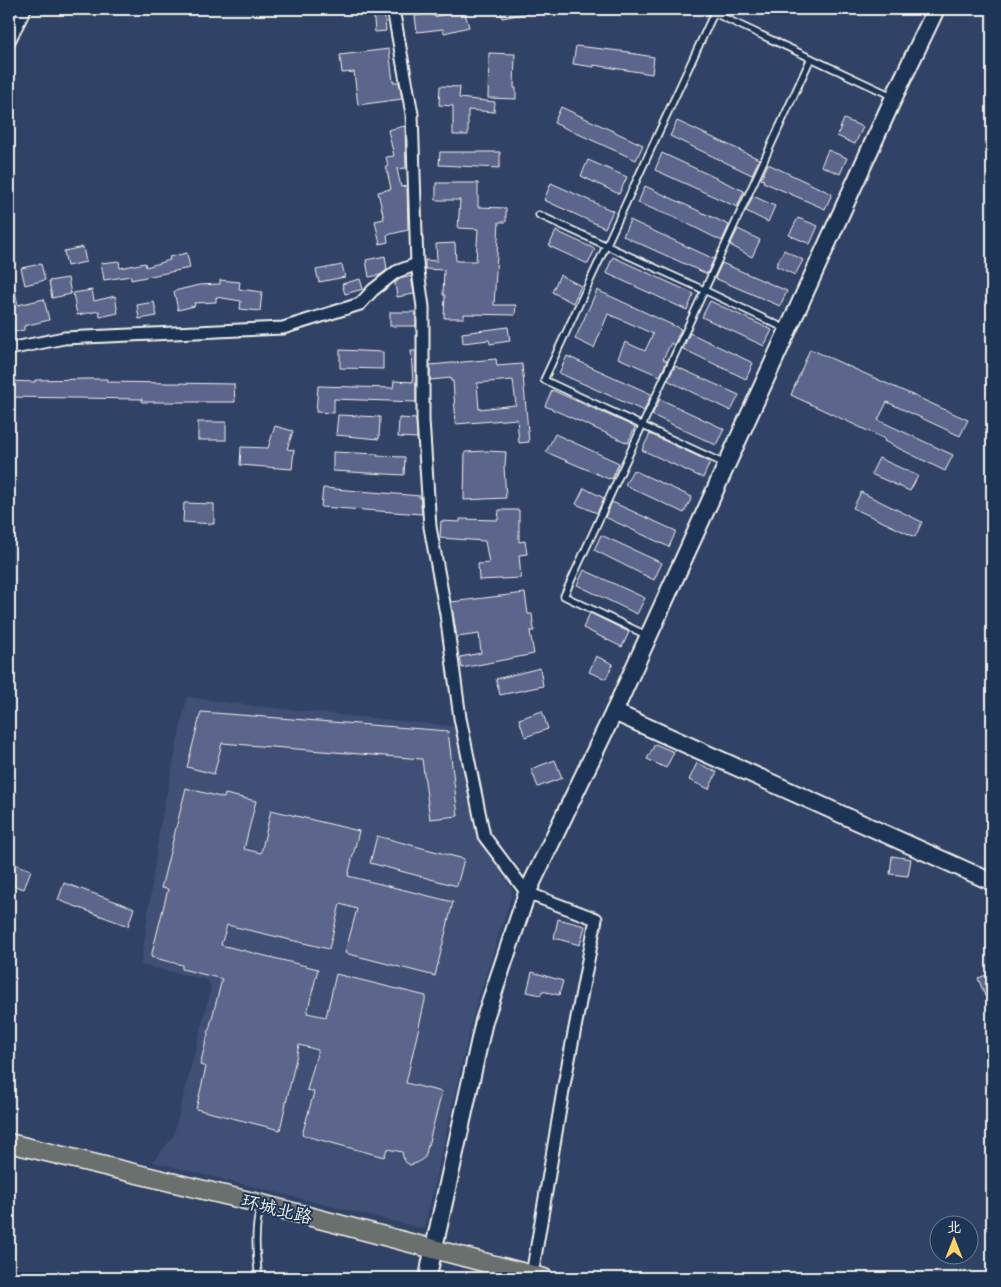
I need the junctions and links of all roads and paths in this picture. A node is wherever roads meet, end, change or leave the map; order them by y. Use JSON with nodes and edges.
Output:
{"nodes":[{"id":1,"x":24,"y":9,"type":"edge"},
{"id":2,"x":393,"y":9,"type":"edge"},
{"id":3,"x":936,"y":9,"type":"edge"},
{"id":4,"x":9,"y":41,"type":"edge"},
{"id":5,"x":811,"y":58,"type":"junction"},
{"id":6,"x":894,"y":97,"type":"junction"},
{"id":7,"x":539,"y":215,"type":"dead end"},
{"id":8,"x":605,"y":245,"type":"junction"},
{"id":9,"x":417,"y":264,"type":"junction"},
{"id":10,"x":704,"y":290,"type":"junction"},
{"id":11,"x":788,"y":330,"type":"junction"},
{"id":12,"x":9,"y":350,"type":"edge"},
{"id":13,"x":642,"y":425,"type":"junction"},
{"id":14,"x":727,"y":464,"type":"junction"},
{"id":15,"x":648,"y":636,"type":"junction"},
{"id":16,"x":614,"y":712,"type":"junction"},
{"id":17,"x":992,"y":882,"type":"edge"},
{"id":18,"x":527,"y":893,"type":"junction"},
{"id":19,"x":9,"y":1143,"type":"edge"},
{"id":20,"x":9,"y":1154,"type":"edge"},
{"id":21,"x":260,"y":1210,"type":"junction"},
{"id":22,"x":431,"y":1263,"type":"edge"},
{"id":23,"x":538,"y":1277,"type":"edge"},
{"id":24,"x":259,"y":1278,"type":"edge"},
{"id":25,"x":496,"y":1278,"type":"edge"}],
"edges":[{"from":1,"to":4,"type":"street"},
{"from":2,"to":9,"type":"street"},
{"from":3,"to":6,"type":"street"},
{"from":5,"to":6,"type":"lane"},
{"from":5,"to":8,"type":"lane"},
{"from":5,"to":10,"type":"lane"},
{"from":6,"to":11,"type":"street"},
{"from":7,"to":8,"type":"lane"},
{"from":8,"to":10,"type":"lane"},
{"from":8,"to":13,"type":"lane"},
{"from":9,"to":12,"type":"street"},
{"from":9,"to":18,"type":"street"},
{"from":10,"to":11,"type":"lane"},
{"from":10,"to":13,"type":"lane"},
{"from":11,"to":14,"type":"street"},
{"from":13,"to":14,"type":"lane"},
{"from":13,"to":15,"type":"lane"},
{"from":14,"to":15,"type":"street"},
{"from":15,"to":16,"type":"street"},
{"from":16,"to":17,"type":"street"},
{"from":16,"to":18,"type":"street"},
{"from":18,"to":22,"type":"street"},
{"from":18,"to":23,"type":"street"},
{"from":19,"to":21,"type":"main road","name":"环城北路"},
{"from":20,"to":21,"type":"main road","name":"环城北路"},
{"from":21,"to":22,"type":"main road","name":"环城北路"},
{"from":21,"to":24,"type":"lane"},
{"from":22,"to":23,"type":"main road","name":"环城北路"},
{"from":22,"to":25,"type":"main road","name":"环城北路"}]}
